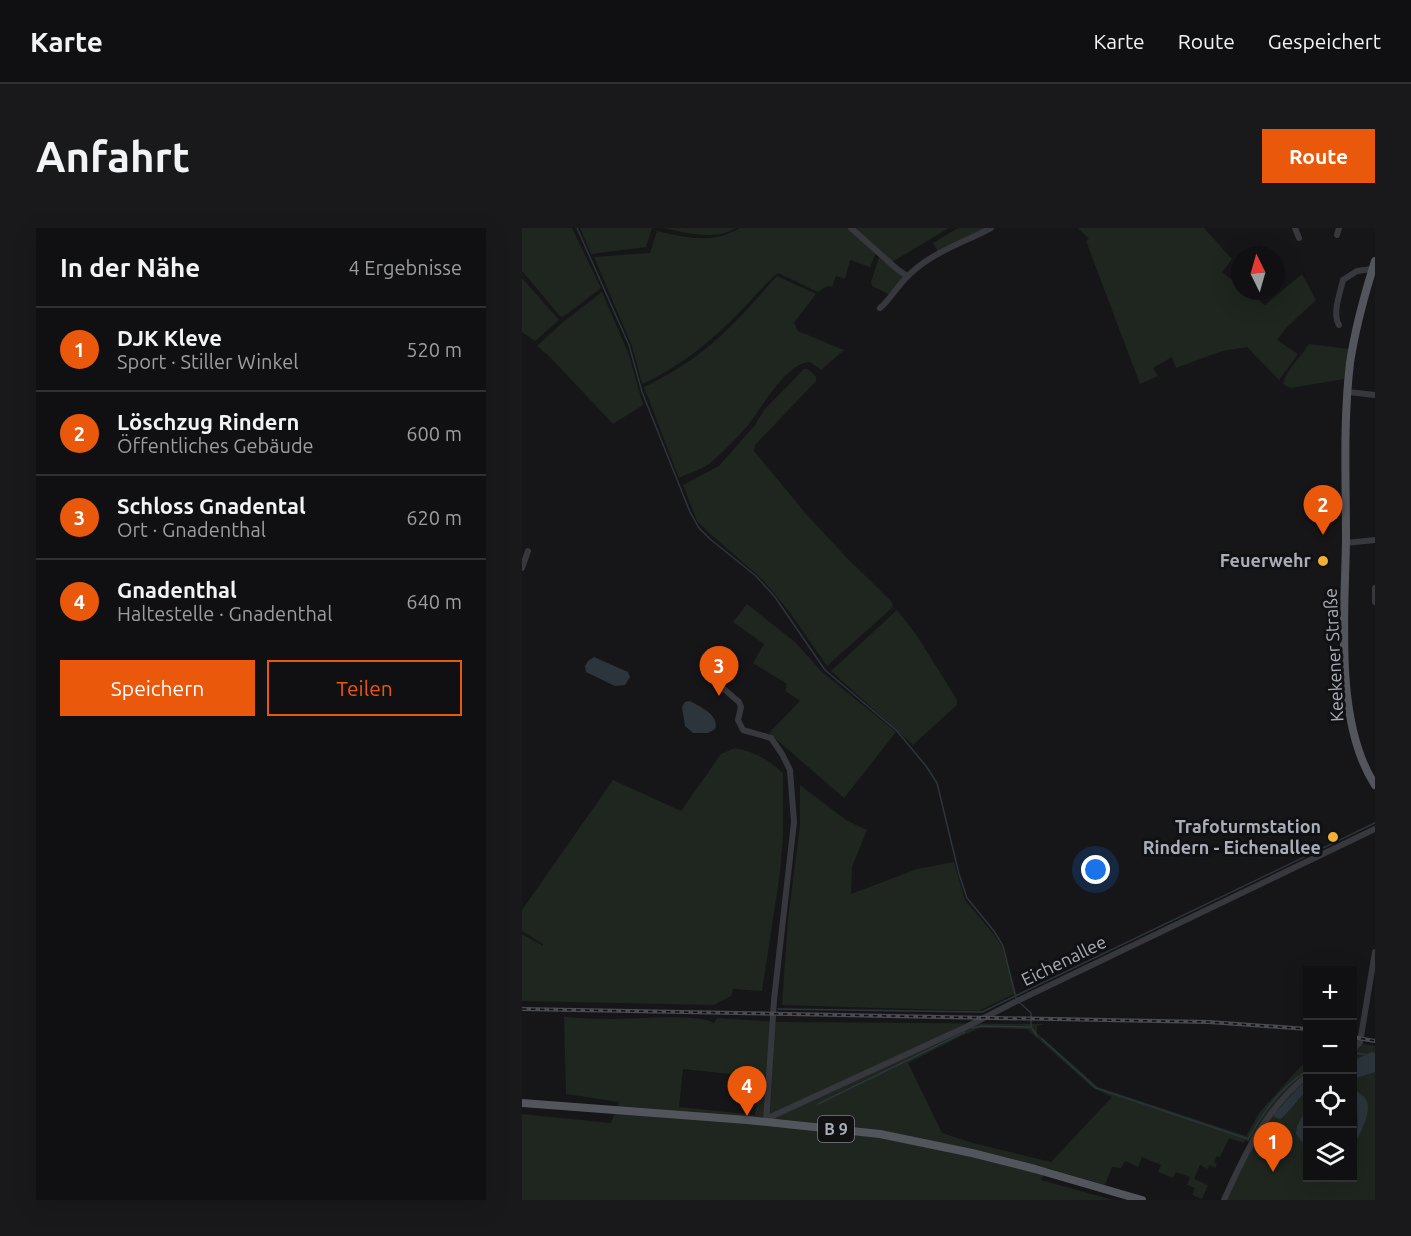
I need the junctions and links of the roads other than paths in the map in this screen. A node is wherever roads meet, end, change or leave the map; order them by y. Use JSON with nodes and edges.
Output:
{"nodes":[{"id":1,"x":850,"y":228,"type":"edge"},
{"id":2,"x":991,"y":228,"type":"edge"},
{"id":3,"x":1295,"y":228,"type":"edge"},
{"id":4,"x":1299,"y":238,"type":"dead end"},
{"id":5,"x":1373,"y":270,"type":"edge"},
{"id":6,"x":907,"y":276,"type":"junction"},
{"id":7,"x":880,"y":308,"type":"dead end"},
{"id":8,"x":1339,"y":325,"type":"dead end"},
{"id":9,"x":1347,"y":392,"type":"junction"},
{"id":10,"x":1375,"y":395,"type":"edge"},
{"id":11,"x":1375,"y":540,"type":"edge"},
{"id":12,"x":1346,"y":543,"type":"junction"},
{"id":13,"x":528,"y":551,"type":"dead end"},
{"id":14,"x":522,"y":568,"type":"edge"},
{"id":15,"x":1375,"y":588,"type":"edge"},
{"id":16,"x":1375,"y":602,"type":"edge"},
{"id":17,"x":710,"y":677,"type":"dead end"},
{"id":18,"x":1375,"y":766,"type":"edge"},
{"id":19,"x":1365,"y":770,"type":"junction"},
{"id":20,"x":1375,"y":785,"type":"edge"},
{"id":21,"x":1375,"y":829,"type":"edge"},
{"id":22,"x":1375,"y":952,"type":"edge"},
{"id":23,"x":1357,"y":1046,"type":"edge"},
{"id":24,"x":1303,"y":1079,"type":"edge"},
{"id":25,"x":522,"y":1103,"type":"edge"},
{"id":26,"x":766,"y":1121,"type":"junction"},
{"id":27,"x":1142,"y":1200,"type":"edge"},
{"id":28,"x":1224,"y":1200,"type":"edge"}],
"edges":[{"from":1,"to":6,"type":"street"},
{"from":2,"to":6,"type":"street"},
{"from":3,"to":4,"type":"street"},
{"from":5,"to":8,"type":"street","name":"Keekener Straße"},
{"from":5,"to":9,"type":"main road","name":"Keekener Straße"},
{"from":6,"to":7,"type":"street"},
{"from":9,"to":10,"type":"street"},
{"from":9,"to":12,"type":"main road","name":"Keekener Straße"},
{"from":11,"to":12,"type":"street"},
{"from":12,"to":19,"type":"main road","name":"Keekener Straße"},
{"from":13,"to":14,"type":"street"},
{"from":15,"to":16,"type":"street"},
{"from":17,"to":26,"type":"street"},
{"from":18,"to":19,"type":"street"},
{"from":19,"to":20,"type":"main road","name":"Keekener Straße"},
{"from":21,"to":26,"type":"street","name":"Eichenallee"},
{"from":22,"to":23,"type":"street"},
{"from":24,"to":28,"type":"street"},
{"from":25,"to":26,"type":"main road","number":"B 9"},
{"from":26,"to":27,"type":"main road","number":"B 9"}]}
